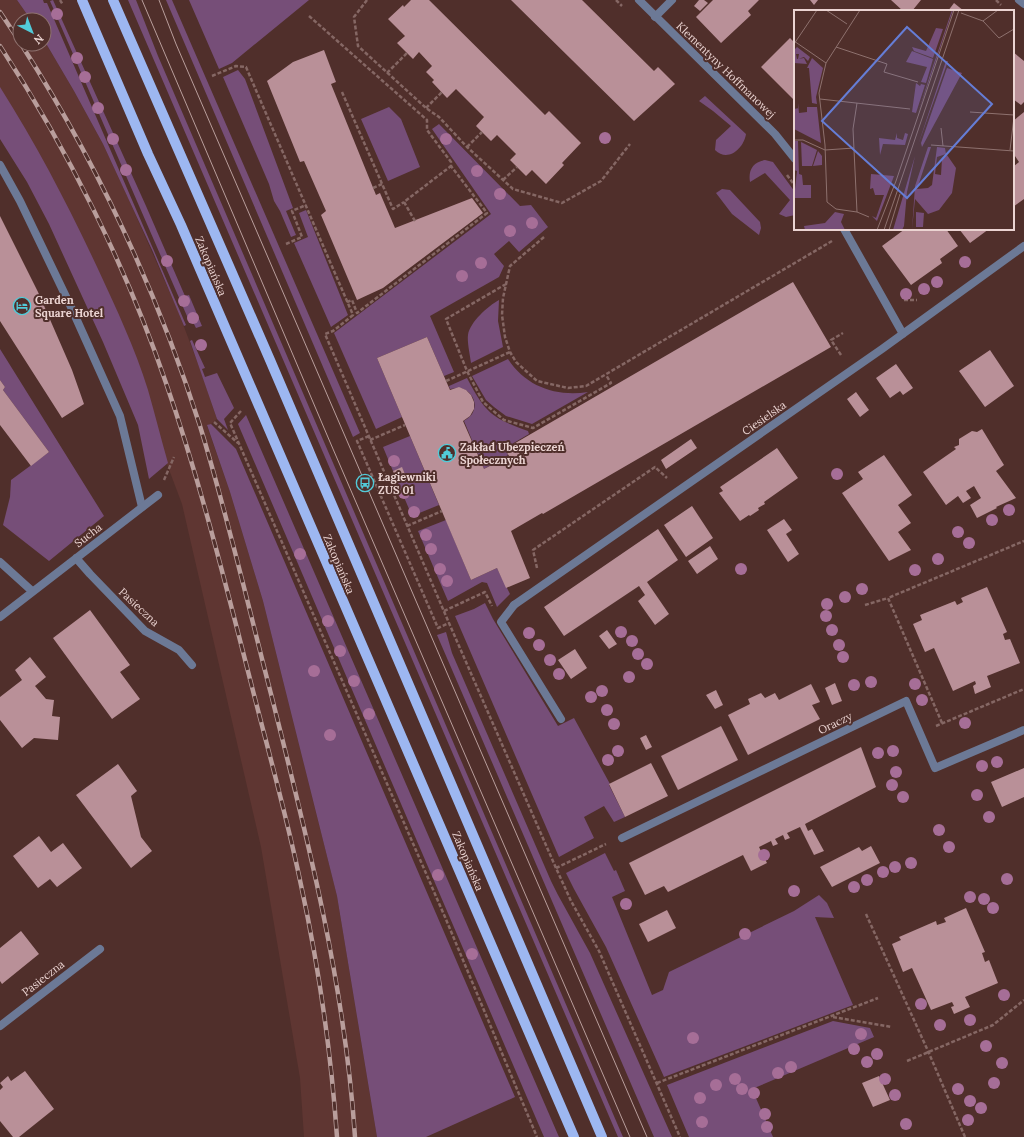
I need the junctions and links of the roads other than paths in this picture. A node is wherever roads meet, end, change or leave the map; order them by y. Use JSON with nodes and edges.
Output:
{"nodes":[{"id":1,"x":82,"y":0,"type":"edge"},
{"id":2,"x":113,"y":0,"type":"edge"},
{"id":3,"x":639,"y":0,"type":"edge"},
{"id":4,"x":672,"y":0,"type":"edge"},
{"id":5,"x":1019,"y":0,"type":"edge"},
{"id":6,"x":1024,"y":4,"type":"edge"},
{"id":7,"x":655,"y":16,"type":"junction"},
{"id":8,"x":794,"y":158,"type":"edge"},
{"id":9,"x":0,"y":165,"type":"edge"},
{"id":10,"x":845,"y":230,"type":"edge"},
{"id":11,"x":1024,"y":246,"type":"edge"},
{"id":12,"x":903,"y":334,"type":"junction"},
{"id":13,"x":158,"y":495,"type":"road end"},
{"id":14,"x":142,"y":507,"type":"junction"},
{"id":15,"x":76,"y":558,"type":"junction"},
{"id":16,"x":0,"y":562,"type":"edge"},
{"id":17,"x":32,"y":591,"type":"junction"},
{"id":18,"x":0,"y":617,"type":"edge"},
{"id":19,"x":192,"y":665,"type":"dead end"},
{"id":20,"x":561,"y":719,"type":"dead end"},
{"id":21,"x":1024,"y":730,"type":"edge"},
{"id":22,"x":622,"y":838,"type":"dead end"},
{"id":23,"x":100,"y":949,"type":"dead end"},
{"id":24,"x":0,"y":1026,"type":"edge"},
{"id":25,"x":574,"y":1137,"type":"edge"},
{"id":26,"x":602,"y":1137,"type":"edge"}],
"edges":[{"from":1,"to":25,"type":"main road","name":"Zakopiańska"},
{"from":2,"to":26,"type":"main road","name":"Zakopiańska"},
{"from":3,"to":7,"type":"street","name":"Klementyny Hoffmanowej"},
{"from":4,"to":7,"type":"street"},
{"from":5,"to":6,"type":"street"},
{"from":7,"to":8,"type":"street","name":"Klementyny Hoffmanowej"},
{"from":9,"to":14,"type":"street"},
{"from":10,"to":12,"type":"street"},
{"from":11,"to":12,"type":"street","name":"Ciesielska"},
{"from":12,"to":20,"type":"street","name":"Ciesielska"},
{"from":13,"to":14,"type":"street","name":"Sucha"},
{"from":14,"to":15,"type":"street","name":"Sucha"},
{"from":15,"to":17,"type":"street","name":"Sucha"},
{"from":15,"to":19,"type":"street","name":"Pasieczna"},
{"from":16,"to":17,"type":"street"},
{"from":17,"to":18,"type":"street","name":"Sucha"},
{"from":21,"to":22,"type":"street","name":"Oraczy"},
{"from":23,"to":24,"type":"street","name":"Pasieczna"}]}
